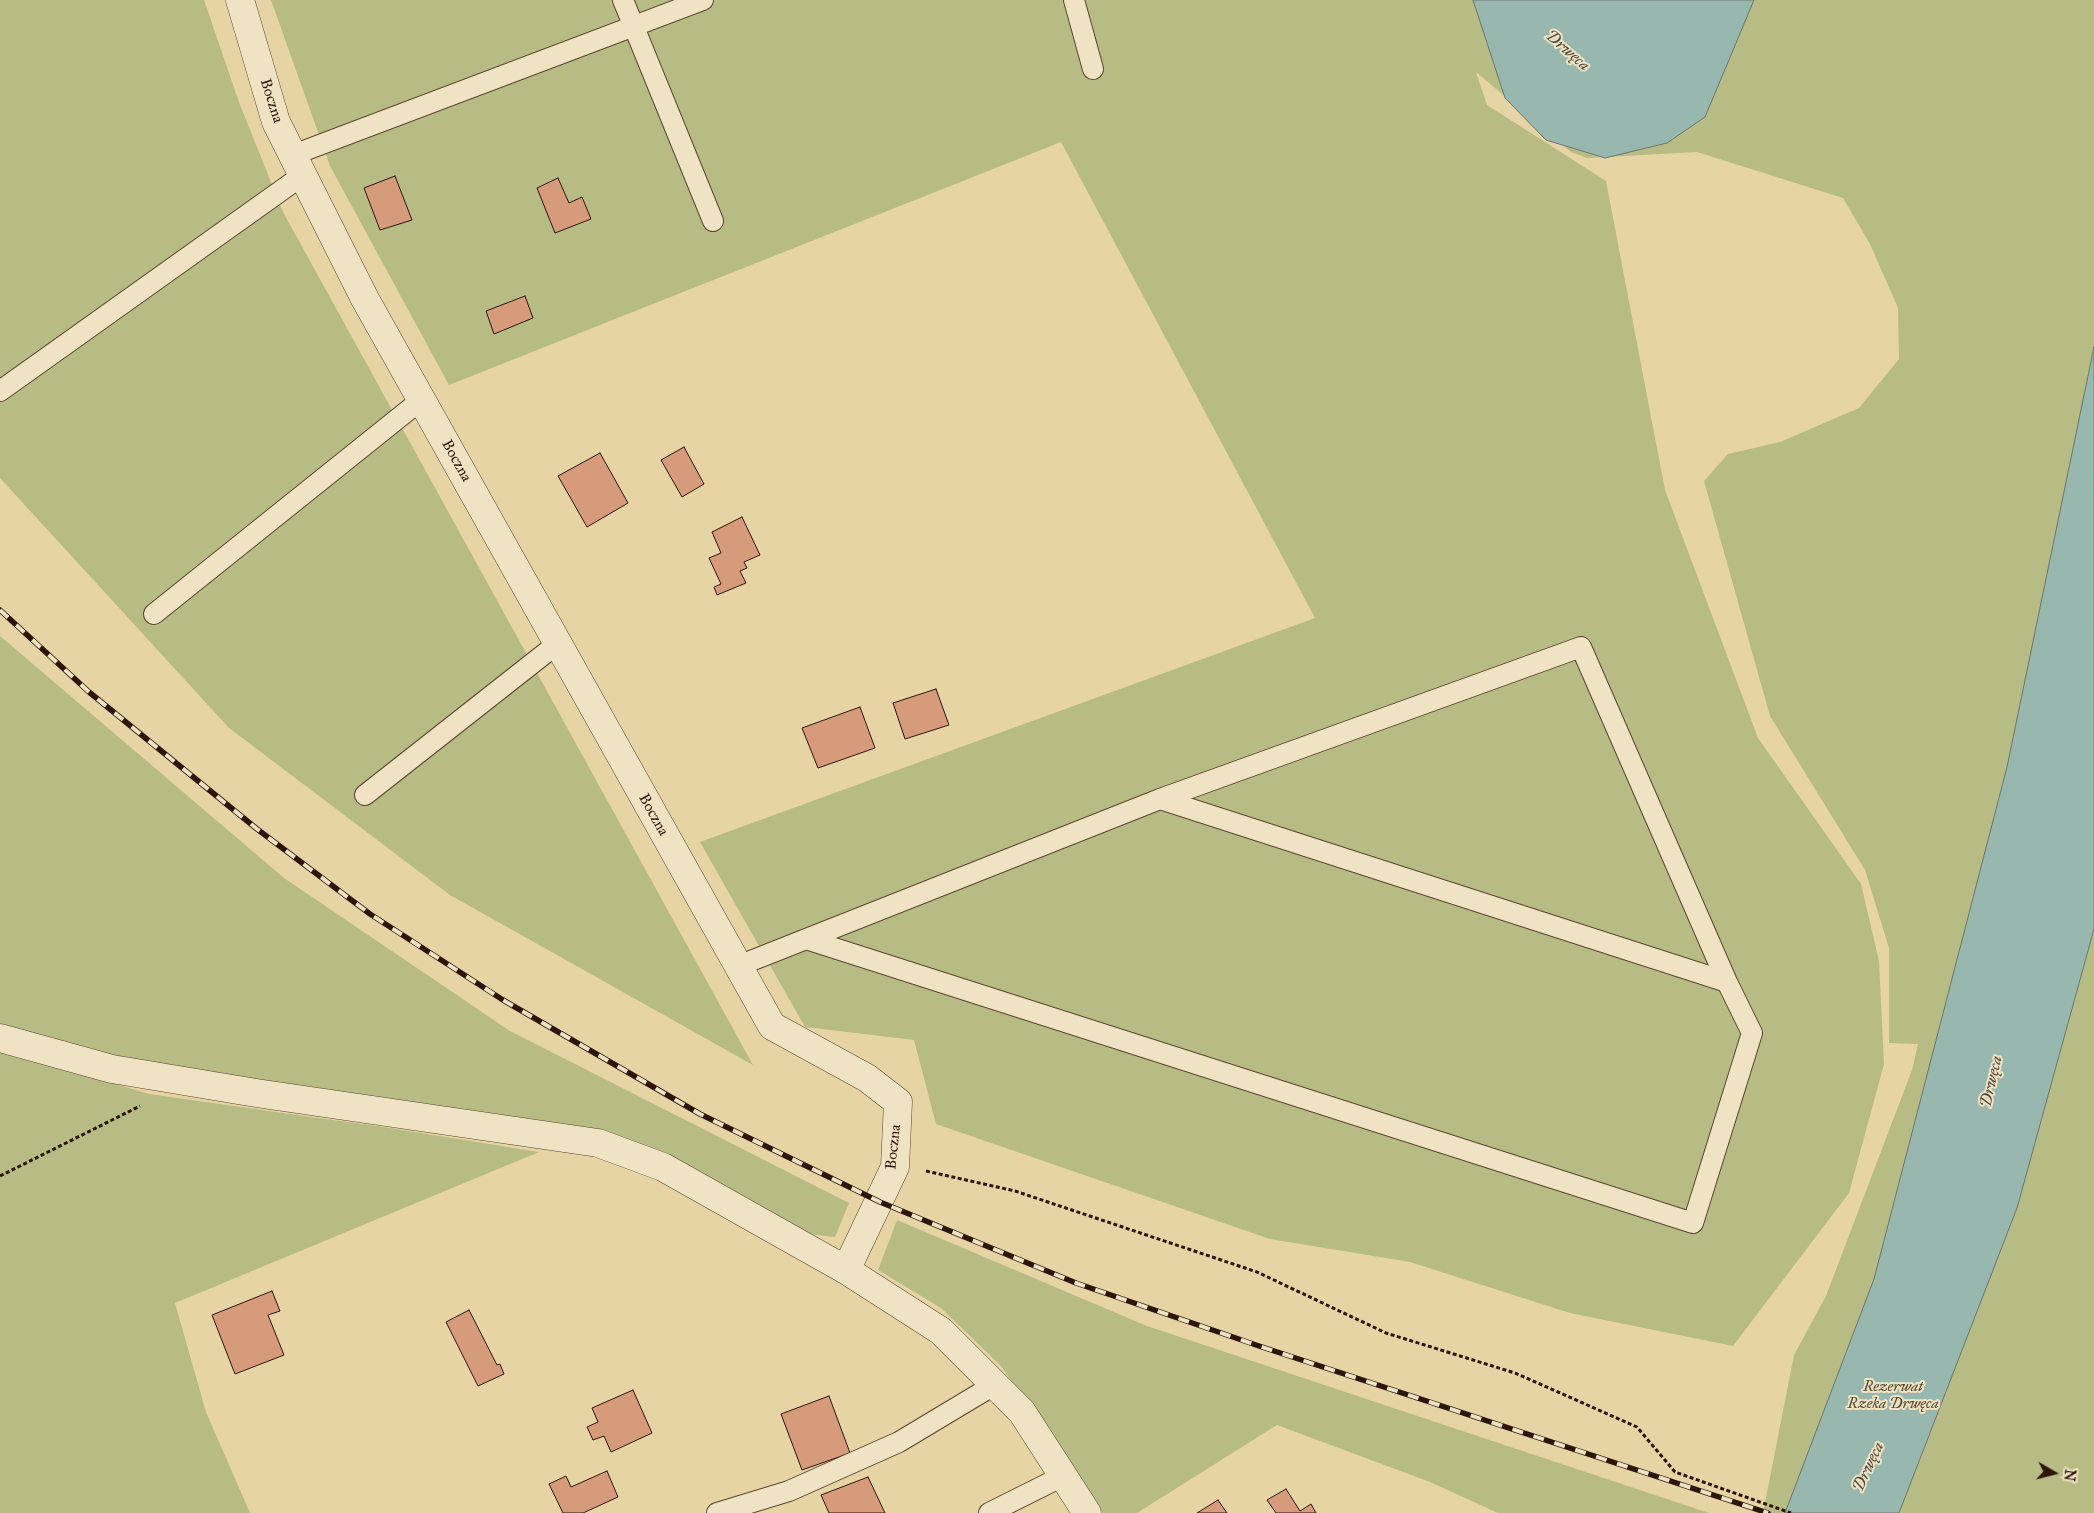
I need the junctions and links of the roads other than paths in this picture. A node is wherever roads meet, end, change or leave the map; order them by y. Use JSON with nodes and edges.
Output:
{"nodes":[{"id":1,"x":240,"y":0,"type":"edge"},
{"id":2,"x":623,"y":0,"type":"edge"},
{"id":3,"x":704,"y":0,"type":"edge"},
{"id":4,"x":1074,"y":0,"type":"edge"},
{"id":5,"x":632,"y":27,"type":"junction"},
{"id":6,"x":1093,"y":69,"type":"dead end"},
{"id":7,"x":298,"y":165,"type":"junction"},
{"id":8,"x":713,"y":221,"type":"dead end"},
{"id":9,"x":0,"y":391,"type":"edge"},
{"id":10,"x":421,"y":400,"type":"junction"},
{"id":11,"x":154,"y":614,"type":"dead end"},
{"id":12,"x":558,"y":644,"type":"junction"},
{"id":13,"x":365,"y":795,"type":"dead end"},
{"id":14,"x":1160,"y":799,"type":"junction"},
{"id":15,"x":806,"y":939,"type":"junction"},
{"id":16,"x":738,"y":966,"type":"junction"},
{"id":17,"x":1727,"y":982,"type":"junction"},
{"id":18,"x":0,"y":1038,"type":"edge"},
{"id":19,"x":846,"y":1270,"type":"junction"},
{"id":20,"x":994,"y":1384,"type":"junction"},
{"id":21,"x":1063,"y":1476,"type":"junction"},
{"id":22,"x":717,"y":1513,"type":"edge"},
{"id":23,"x":989,"y":1513,"type":"edge"},
{"id":24,"x":1087,"y":1513,"type":"edge"}],
"edges":[{"from":1,"to":7,"type":"street","name":"Boczna"},
{"from":2,"to":5,"type":"lane"},
{"from":3,"to":5,"type":"lane"},
{"from":4,"to":6,"type":"lane"},
{"from":5,"to":7,"type":"lane"},
{"from":5,"to":8,"type":"lane"},
{"from":7,"to":9,"type":"lane"},
{"from":7,"to":10,"type":"street","name":"Boczna"},
{"from":10,"to":11,"type":"lane"},
{"from":10,"to":12,"type":"street","name":"Boczna"},
{"from":12,"to":13,"type":"lane"},
{"from":12,"to":16,"type":"street","name":"Boczna"},
{"from":14,"to":15,"type":"lane"},
{"from":14,"to":17,"type":"lane"},
{"from":14,"to":17,"type":"lane"},
{"from":15,"to":16,"type":"lane"},
{"from":15,"to":17,"type":"lane"},
{"from":16,"to":19,"type":"street","name":"Boczna"},
{"from":18,"to":19,"type":"street"},
{"from":19,"to":20,"type":"street"},
{"from":20,"to":21,"type":"street"},
{"from":20,"to":22,"type":"lane"},
{"from":21,"to":23,"type":"lane"},
{"from":21,"to":24,"type":"street"}]}
